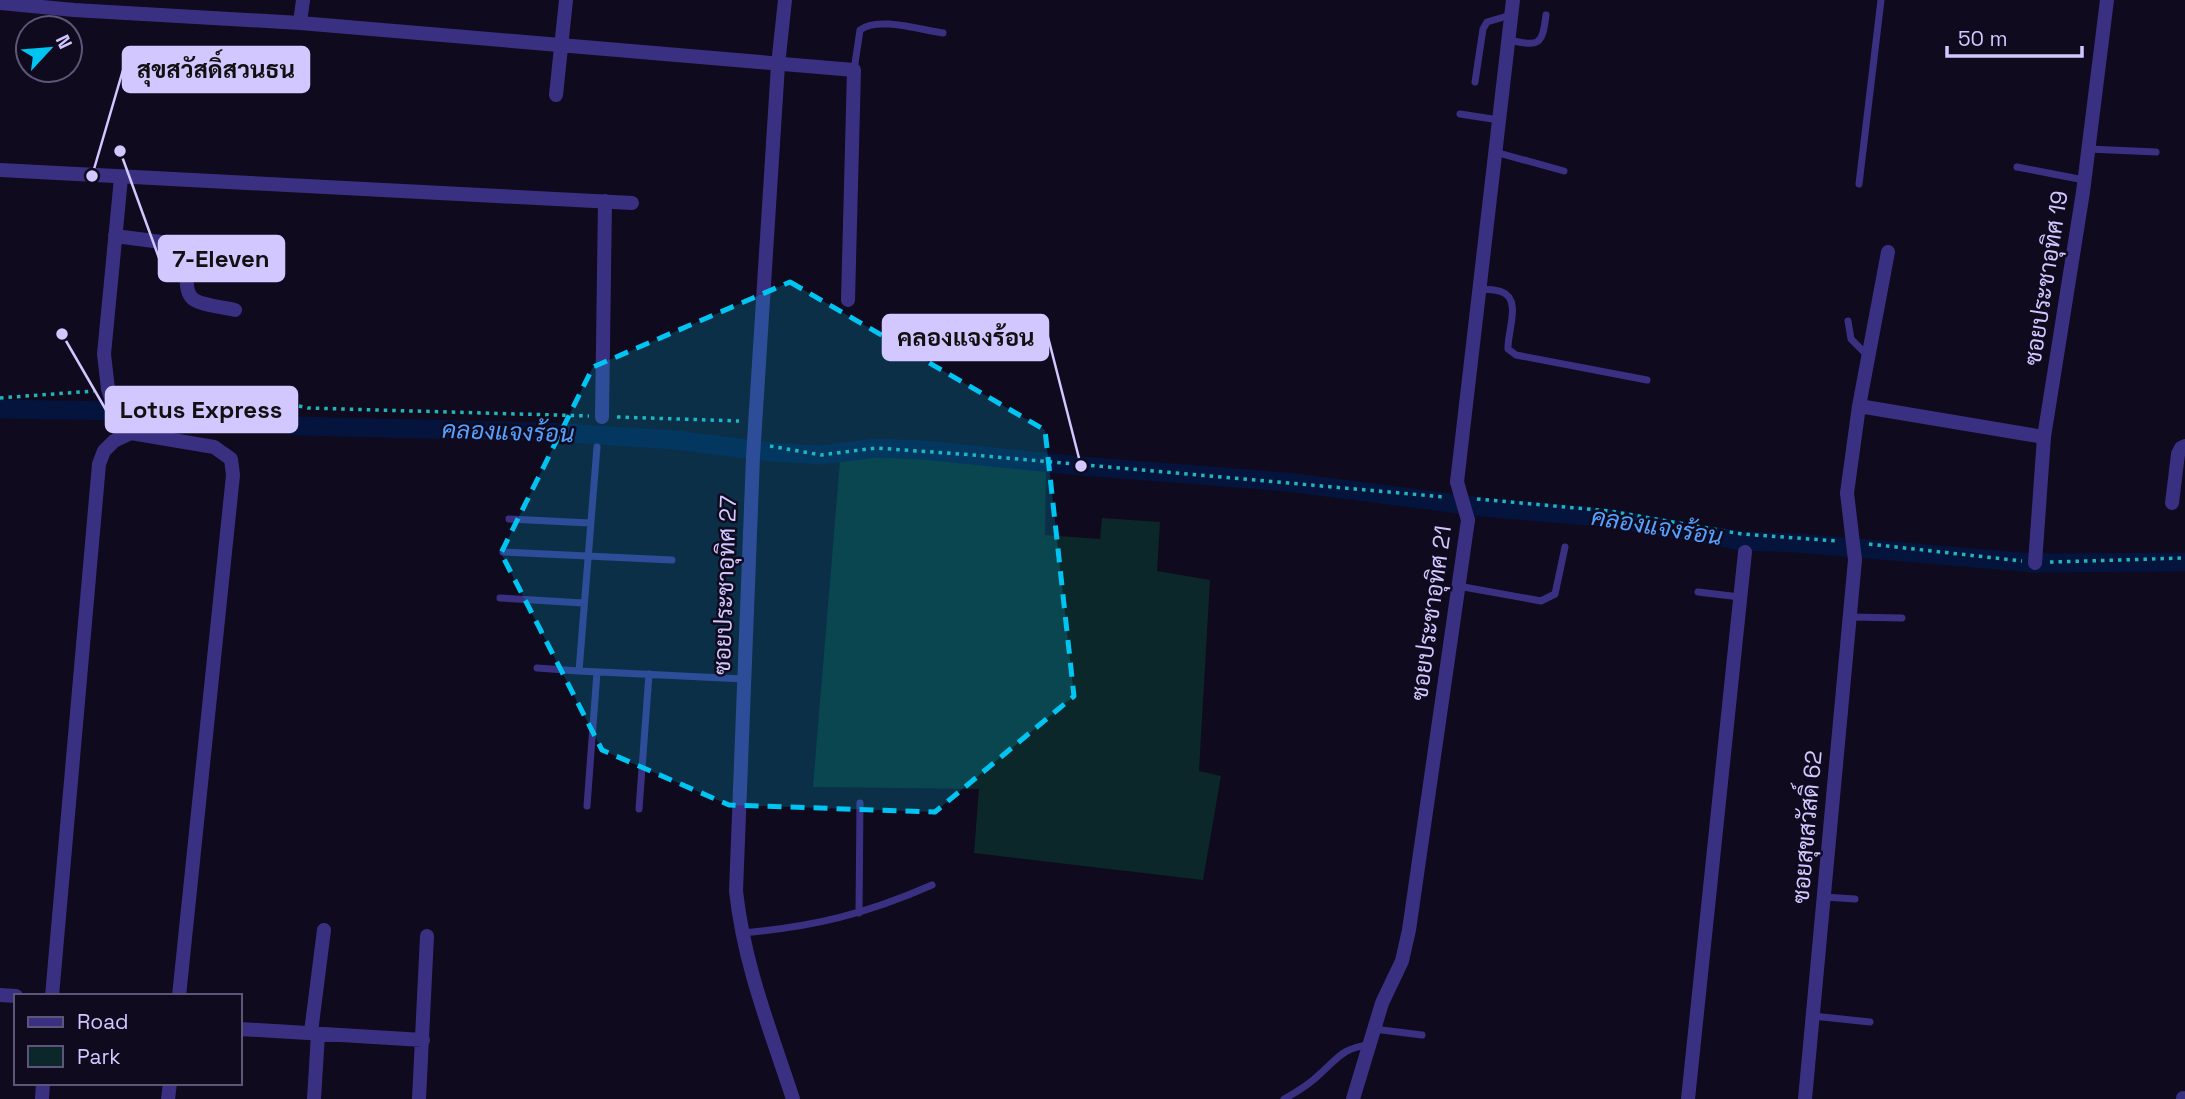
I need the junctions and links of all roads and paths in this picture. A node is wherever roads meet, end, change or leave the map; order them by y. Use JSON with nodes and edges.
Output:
{"nodes":[{"id":1,"x":303,"y":0,"type":"edge"},
{"id":2,"x":566,"y":0,"type":"edge"},
{"id":3,"x":785,"y":0,"type":"edge"},
{"id":4,"x":1513,"y":0,"type":"edge"},
{"id":5,"x":1881,"y":0,"type":"edge"},
{"id":6,"x":2107,"y":0,"type":"edge"},
{"id":7,"x":0,"y":3,"type":"edge"},
{"id":8,"x":74,"y":5,"type":"edge"},
{"id":9,"x":1511,"y":15,"type":"junction"},
{"id":10,"x":1546,"y":15,"type":"dead end"},
{"id":11,"x":300,"y":23,"type":"junction"},
{"id":12,"x":943,"y":33,"type":"dead end"},
{"id":13,"x":1508,"y":40,"type":"junction"},
{"id":14,"x":561,"y":47,"type":"junction"},
{"id":15,"x":778,"y":65,"type":"junction"},
{"id":16,"x":854,"y":70,"type":"junction"},
{"id":17,"x":1475,"y":82,"type":"dead end"},
{"id":18,"x":556,"y":95,"type":"dead end"},
{"id":19,"x":1460,"y":114,"type":"dead end"},
{"id":20,"x":1499,"y":120,"type":"junction"},
{"id":21,"x":2088,"y":149,"type":"junction"},
{"id":22,"x":1495,"y":152,"type":"junction"},
{"id":23,"x":2156,"y":152,"type":"dead end"},
{"id":24,"x":2017,"y":167,"type":"dead end"},
{"id":25,"x":0,"y":170,"type":"edge"},
{"id":26,"x":1563,"y":171,"type":"dead end"},
{"id":27,"x":121,"y":178,"type":"junction"},
{"id":28,"x":2085,"y":180,"type":"junction"},
{"id":29,"x":1860,"y":184,"type":"dead end"},
{"id":30,"x":605,"y":201,"type":"junction"},
{"id":31,"x":632,"y":203,"type":"dead end"},
{"id":32,"x":115,"y":236,"type":"junction"},
{"id":33,"x":1888,"y":252,"type":"dead end"},
{"id":34,"x":1480,"y":289,"type":"junction"},
{"id":35,"x":848,"y":300,"type":"dead end"},
{"id":36,"x":235,"y":310,"type":"dead end"},
{"id":37,"x":1848,"y":321,"type":"dead end"},
{"id":38,"x":1868,"y":356,"type":"junction"},
{"id":39,"x":1647,"y":380,"type":"dead end"},
{"id":40,"x":108,"y":389,"type":"junction"},
{"id":41,"x":0,"y":398,"type":"edge"},
{"id":42,"x":1859,"y":406,"type":"junction"},
{"id":43,"x":602,"y":416,"type":"junction"},
{"id":44,"x":755,"y":421,"type":"junction"},
{"id":45,"x":128,"y":428,"type":"junction"},
{"id":46,"x":2044,"y":437,"type":"junction"},
{"id":47,"x":2185,"y":446,"type":"edge"},
{"id":48,"x":597,"y":447,"type":"dead end"},
{"id":49,"x":753,"y":450,"type":"junction"},
{"id":50,"x":1457,"y":498,"type":"dead end"},
{"id":51,"x":1471,"y":499,"type":"dead end"},
{"id":52,"x":2172,"y":503,"type":"dead end"},
{"id":53,"x":509,"y":519,"type":"dead end"},
{"id":54,"x":590,"y":523,"type":"junction"},
{"id":55,"x":1850,"y":542,"type":"dead end"},
{"id":56,"x":1863,"y":543,"type":"dead end"},
{"id":57,"x":1564,"y":547,"type":"dead end"},
{"id":58,"x":503,"y":552,"type":"dead end"},
{"id":59,"x":1745,"y":552,"type":"dead end"},
{"id":60,"x":588,"y":555,"type":"junction"},
{"id":61,"x":2185,"y":558,"type":"edge"},
{"id":62,"x":672,"y":560,"type":"dead end"},
{"id":63,"x":2035,"y":563,"type":"junction"},
{"id":64,"x":1458,"y":586,"type":"junction"},
{"id":65,"x":1698,"y":593,"type":"dead end"},
{"id":66,"x":1740,"y":597,"type":"junction"},
{"id":67,"x":500,"y":598,"type":"dead end"},
{"id":68,"x":583,"y":603,"type":"junction"},
{"id":69,"x":1849,"y":617,"type":"junction"},
{"id":70,"x":1902,"y":618,"type":"dead end"},
{"id":71,"x":537,"y":668,"type":"dead end"},
{"id":72,"x":579,"y":671,"type":"junction"},
{"id":73,"x":597,"y":672,"type":"junction"},
{"id":74,"x":649,"y":674,"type":"junction"},
{"id":75,"x":744,"y":679,"type":"junction"},
{"id":76,"x":860,"y":803,"type":"dead end"},
{"id":77,"x":587,"y":806,"type":"dead end"},
{"id":78,"x":639,"y":808,"type":"dead end"},
{"id":79,"x":932,"y":885,"type":"dead end"},
{"id":80,"x":1824,"y":897,"type":"junction"},
{"id":81,"x":1855,"y":898,"type":"dead end"},
{"id":82,"x":859,"y":913,"type":"junction"},
{"id":83,"x":324,"y":930,"type":"dead end"},
{"id":84,"x":741,"y":933,"type":"junction"},
{"id":85,"x":427,"y":936,"type":"dead end"},
{"id":86,"x":52,"y":994,"type":"edge"},
{"id":87,"x":179,"y":994,"type":"edge"},
{"id":88,"x":1813,"y":1016,"type":"junction"},
{"id":89,"x":1870,"y":1022,"type":"dead end"},
{"id":90,"x":242,"y":1029,"type":"edge"},
{"id":91,"x":1374,"y":1029,"type":"junction"},
{"id":92,"x":315,"y":1033,"type":"junction"},
{"id":93,"x":1422,"y":1035,"type":"dead end"},
{"id":94,"x":423,"y":1040,"type":"junction"},
{"id":95,"x":1369,"y":1045,"type":"junction"},
{"id":96,"x":314,"y":1099,"type":"edge"},
{"id":97,"x":419,"y":1099,"type":"edge"},
{"id":98,"x":793,"y":1099,"type":"edge"},
{"id":99,"x":1283,"y":1099,"type":"edge"},
{"id":100,"x":1353,"y":1099,"type":"edge"},
{"id":101,"x":1688,"y":1099,"type":"edge"},
{"id":102,"x":1805,"y":1099,"type":"edge"}],
"edges":[{"from":1,"to":11,"type":"street"},
{"from":2,"to":14,"type":"street"},
{"from":3,"to":15,"type":"street","name":"ซอยประชาอุทิศ 27"},
{"from":4,"to":9,"type":"street","name":"ซอยประชาอุทิศ 21"},
{"from":5,"to":29,"type":"lane"},
{"from":6,"to":21,"type":"street","name":"ซอยประชาอุทิศ 19"},
{"from":7,"to":8,"type":"street"},
{"from":8,"to":11,"type":"street"},
{"from":9,"to":13,"type":"street","name":"ซอยประชาอุทิศ 21"},
{"from":9,"to":17,"type":"lane"},
{"from":10,"to":13,"type":"lane"},
{"from":11,"to":14,"type":"street"},
{"from":12,"to":16,"type":"lane"},
{"from":13,"to":20,"type":"street","name":"ซอยประชาอุทิศ 21"},
{"from":14,"to":15,"type":"street"},
{"from":14,"to":18,"type":"street"},
{"from":15,"to":16,"type":"street"},
{"from":15,"to":44,"type":"street","name":"ซอยประชาอุทิศ 27"},
{"from":16,"to":35,"type":"street"},
{"from":19,"to":20,"type":"lane"},
{"from":20,"to":22,"type":"street","name":"ซอยประชาอุทิศ 21"},
{"from":21,"to":23,"type":"lane"},
{"from":21,"to":28,"type":"street","name":"ซอยประชาอุทิศ 19"},
{"from":22,"to":26,"type":"lane"},
{"from":22,"to":34,"type":"street","name":"ซอยประชาอุทิศ 21"},
{"from":24,"to":28,"type":"lane"},
{"from":25,"to":27,"type":"street"},
{"from":27,"to":30,"type":"street"},
{"from":27,"to":32,"type":"street"},
{"from":28,"to":46,"type":"street","name":"ซอยประชาอุทิศ 19"},
{"from":30,"to":31,"type":"street"},
{"from":30,"to":43,"type":"street"},
{"from":32,"to":36,"type":"street"},
{"from":32,"to":40,"type":"street"},
{"from":33,"to":38,"type":"street","name":"ซอยสุขสวัสดิ์ 62"},
{"from":34,"to":39,"type":"lane"},
{"from":34,"to":64,"type":"street","name":"ซอยประชาอุทิศ 21","bridge":true},
{"from":37,"to":38,"type":"lane"},
{"from":38,"to":42,"type":"street","name":"ซอยสุขสวัสดิ์ 62"},
{"from":40,"to":41,"type":"path"},
{"from":40,"to":43,"type":"path"},
{"from":40,"to":45,"type":"street"},
{"from":42,"to":46,"type":"street"},
{"from":42,"to":69,"type":"street","name":"ซอยสุขสวัสดิ์ 62","bridge":true},
{"from":43,"to":44,"type":"path"},
{"from":44,"to":49,"type":"street","name":"ซอยประชาอุทิศ 27"},
{"from":45,"to":86,"type":"street"},
{"from":45,"to":87,"type":"street"},
{"from":46,"to":63,"type":"street","name":"ซอยประชาอุทิศ 19"},
{"from":47,"to":52,"type":"street"},
{"from":48,"to":54,"type":"lane"},
{"from":49,"to":50,"type":"path"},
{"from":49,"to":75,"type":"street","name":"ซอยประชาอุทิศ 27"},
{"from":51,"to":55,"type":"path"},
{"from":53,"to":54,"type":"lane"},
{"from":54,"to":60,"type":"lane"},
{"from":56,"to":63,"type":"path"},
{"from":57,"to":64,"type":"lane"},
{"from":58,"to":60,"type":"lane"},
{"from":59,"to":66,"type":"street"},
{"from":60,"to":62,"type":"lane"},
{"from":60,"to":68,"type":"lane"},
{"from":61,"to":63,"type":"path"},
{"from":64,"to":91,"type":"street","name":"ซอยประชาอุทิศ 21"},
{"from":65,"to":66,"type":"lane"},
{"from":66,"to":101,"type":"street"},
{"from":67,"to":68,"type":"lane"},
{"from":68,"to":72,"type":"lane"},
{"from":69,"to":70,"type":"lane"},
{"from":69,"to":80,"type":"street","name":"ซอยสุขสวัสดิ์ 62"},
{"from":71,"to":72,"type":"lane"},
{"from":72,"to":73,"type":"lane"},
{"from":73,"to":74,"type":"lane"},
{"from":73,"to":77,"type":"lane"},
{"from":74,"to":75,"type":"lane"},
{"from":74,"to":78,"type":"lane"},
{"from":75,"to":84,"type":"street","name":"ซอยประชาอุทิศ 27"},
{"from":76,"to":82,"type":"lane"},
{"from":79,"to":82,"type":"lane"},
{"from":80,"to":81,"type":"lane"},
{"from":80,"to":88,"type":"street","name":"ซอยสุขสวัสดิ์ 62"},
{"from":82,"to":84,"type":"lane"},
{"from":83,"to":92,"type":"street"},
{"from":84,"to":98,"type":"street","name":"ซอยประชาอุทิศ 27"},
{"from":85,"to":94,"type":"street"},
{"from":88,"to":89,"type":"lane"},
{"from":88,"to":102,"type":"street","name":"ซอยสุขสวัสดิ์ 62"},
{"from":90,"to":92,"type":"street"},
{"from":91,"to":93,"type":"lane"},
{"from":91,"to":95,"type":"street","name":"ซอยประชาอุทิศ 21"},
{"from":92,"to":94,"type":"street"},
{"from":92,"to":96,"type":"street"},
{"from":94,"to":97,"type":"street"},
{"from":95,"to":99,"type":"lane"},
{"from":95,"to":100,"type":"street","name":"ซอยประชาอุทิศ 21"}]}
